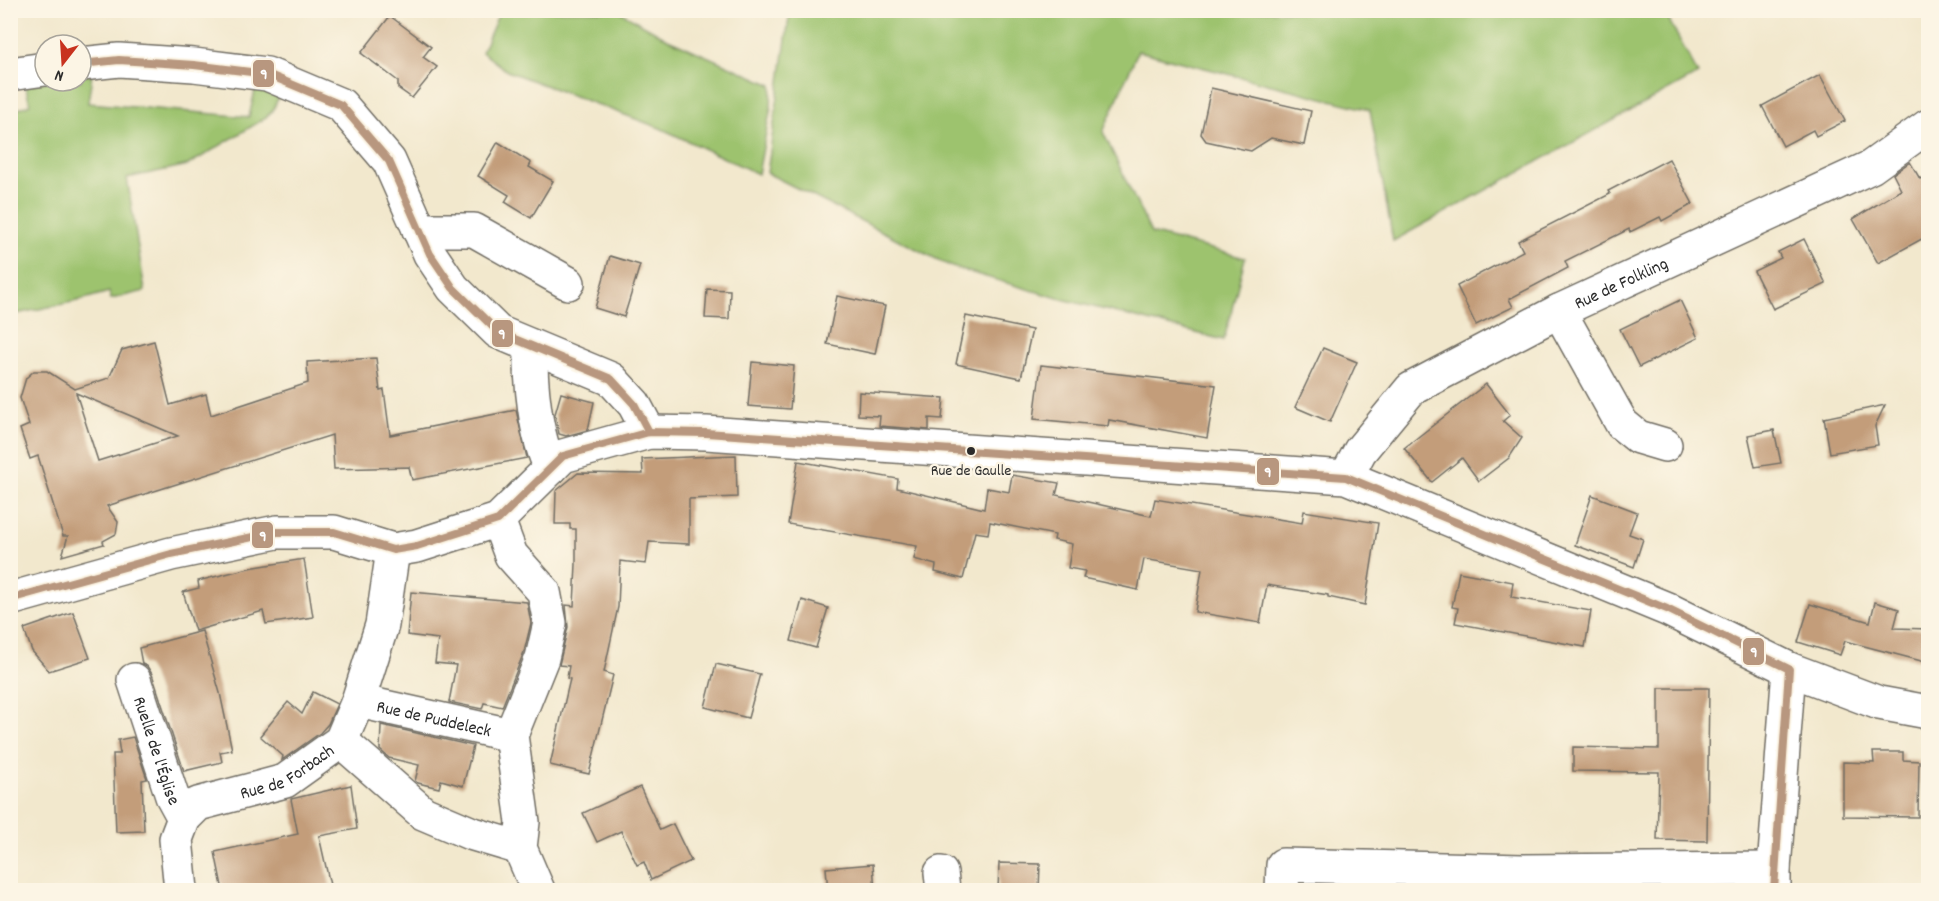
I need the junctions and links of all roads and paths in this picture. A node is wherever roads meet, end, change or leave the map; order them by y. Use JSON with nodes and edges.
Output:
{"nodes":[{"id":1,"x":93,"y":63,"type":"edge"},
{"id":2,"x":33,"y":71,"type":"edge"},
{"id":3,"x":10,"y":74,"type":"edge"},
{"id":4,"x":1929,"y":126,"type":"edge"},
{"id":5,"x":420,"y":230,"type":"junction"},
{"id":6,"x":568,"y":283,"type":"dead end"},
{"id":7,"x":1559,"y":311,"type":"junction"},
{"id":8,"x":531,"y":346,"type":"junction"},
{"id":9,"x":649,"y":432,"type":"junction"},
{"id":10,"x":1665,"y":445,"type":"dead end"},
{"id":11,"x":551,"y":468,"type":"junction"},
{"id":12,"x":1346,"y":477,"type":"junction"},
{"id":13,"x":498,"y":520,"type":"junction"},
{"id":14,"x":393,"y":550,"type":"junction"},
{"id":15,"x":10,"y":599,"type":"edge"},
{"id":16,"x":1789,"y":669,"type":"junction"},
{"id":17,"x":135,"y":680,"type":"dead end"},
{"id":18,"x":358,"y":701,"type":"junction"},
{"id":19,"x":1929,"y":712,"type":"edge"},
{"id":20,"x":511,"y":735,"type":"junction"},
{"id":21,"x":341,"y":741,"type":"junction"},
{"id":22,"x":184,"y":818,"type":"junction"},
{"id":23,"x":520,"y":848,"type":"junction"},
{"id":24,"x":1774,"y":880,"type":"edge"},
{"id":25,"x":1523,"y":881,"type":"edge"},
{"id":26,"x":181,"y":891,"type":"edge"},
{"id":27,"x":538,"y":891,"type":"edge"},
{"id":28,"x":1282,"y":891,"type":"edge"}],
"edges":[{"from":1,"to":5,"type":"street"},
{"from":2,"to":3,"type":"street"},
{"from":4,"to":7,"type":"street","name":"Rue de Folkling"},
{"from":5,"to":6,"type":"street"},
{"from":5,"to":8,"type":"street"},
{"from":7,"to":10,"type":"street"},
{"from":7,"to":12,"type":"street","name":"Rue de Folkling"},
{"from":8,"to":9,"type":"street"},
{"from":8,"to":11,"type":"street"},
{"from":9,"to":11,"type":"street"},
{"from":9,"to":12,"type":"street"},
{"from":11,"to":13,"type":"street"},
{"from":12,"to":16,"type":"street"},
{"from":13,"to":14,"type":"street"},
{"from":13,"to":20,"type":"street"},
{"from":14,"to":15,"type":"street"},
{"from":14,"to":18,"type":"street","name":"Rue de Forbach"},
{"from":16,"to":19,"type":"street"},
{"from":16,"to":24,"type":"street"},
{"from":17,"to":22,"type":"street","name":"Ruelle de l'Église"},
{"from":18,"to":20,"type":"street","name":"Rue de Puddeleck"},
{"from":18,"to":21,"type":"street","name":"Rue de Forbach"},
{"from":20,"to":23,"type":"street"},
{"from":21,"to":22,"type":"street","name":"Rue de Forbach"},
{"from":21,"to":23,"type":"street"},
{"from":22,"to":26,"type":"street"},
{"from":23,"to":27,"type":"street"},
{"from":24,"to":25,"type":"street"},
{"from":25,"to":28,"type":"street"}]}
